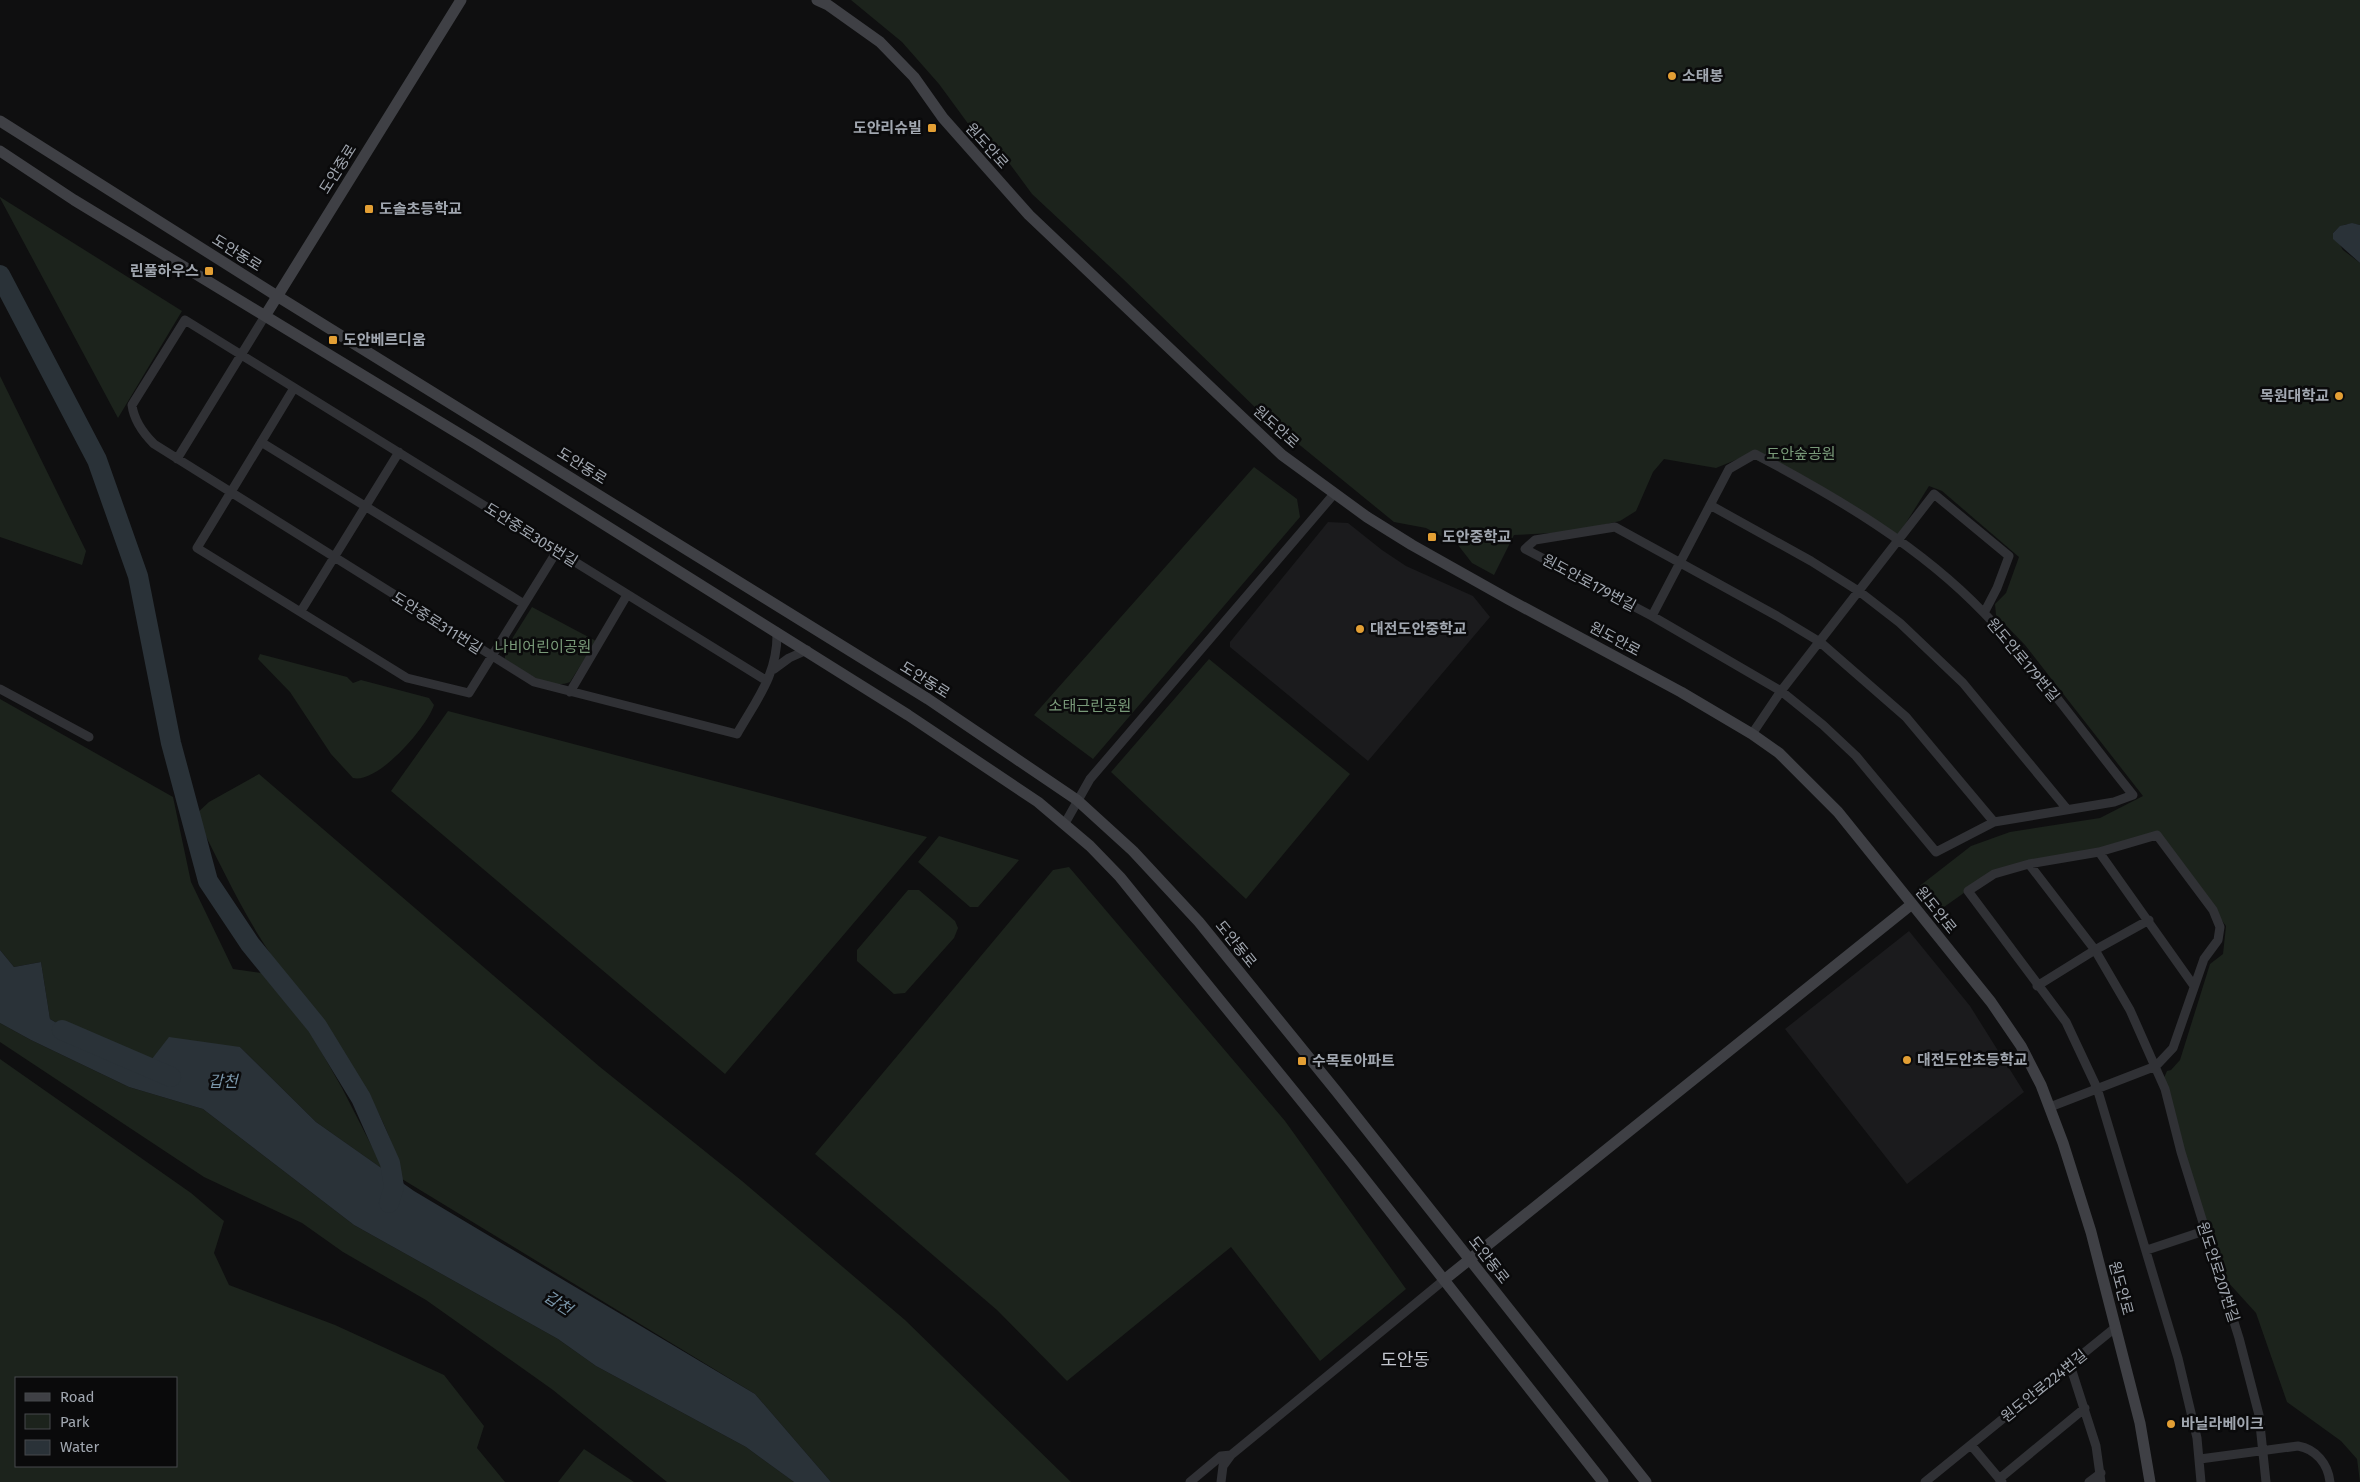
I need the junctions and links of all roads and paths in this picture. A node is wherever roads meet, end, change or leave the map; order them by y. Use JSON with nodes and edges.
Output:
{"nodes":[{"id":1,"x":461,"y":0,"type":"edge"},
{"id":2,"x":817,"y":0,"type":"edge"},
{"id":3,"x":0,"y":121,"type":"edge"},
{"id":4,"x":0,"y":151,"type":"edge"},
{"id":5,"x":277,"y":296,"type":"junction"},
{"id":6,"x":265,"y":316,"type":"junction"},
{"id":7,"x":241,"y":355,"type":"junction"},
{"id":8,"x":294,"y":388,"type":"junction"},
{"id":9,"x":261,"y":442,"type":"junction"},
{"id":10,"x":399,"y":452,"type":"junction"},
{"id":11,"x":177,"y":459,"type":"junction"},
{"id":12,"x":230,"y":493,"type":"junction"},
{"id":13,"x":1334,"y":494,"type":"junction"},
{"id":14,"x":1710,"y":505,"type":"junction"},
{"id":15,"x":366,"y":506,"type":"junction"},
{"id":16,"x":1898,"y":541,"type":"junction"},
{"id":17,"x":557,"y":551,"type":"junction"},
{"id":18,"x":334,"y":558,"type":"junction"},
{"id":19,"x":1680,"y":563,"type":"junction"},
{"id":20,"x":1860,"y":592,"type":"junction"},
{"id":21,"x":627,"y":595,"type":"junction"},
{"id":22,"x":524,"y":604,"type":"junction"},
{"id":23,"x":300,"y":611,"type":"junction"},
{"id":24,"x":1984,"y":613,"type":"junction"},
{"id":25,"x":1652,"y":616,"type":"junction"},
{"id":26,"x":777,"y":632,"type":"junction"},
{"id":27,"x":1820,"y":642,"type":"junction"},
{"id":28,"x":807,"y":650,"type":"junction"},
{"id":29,"x":491,"y":657,"type":"junction"},
{"id":30,"x":774,"y":669,"type":"junction"},
{"id":31,"x":767,"y":681,"type":"junction"},
{"id":32,"x":0,"y":689,"type":"edge"},
{"id":33,"x":1782,"y":691,"type":"junction"},
{"id":34,"x":570,"y":692,"type":"junction"},
{"id":35,"x":1752,"y":734,"type":"junction"},
{"id":36,"x":89,"y":737,"type":"dead end"},
{"id":37,"x":1077,"y":800,"type":"junction"},
{"id":38,"x":2067,"y":809,"type":"junction"},
{"id":39,"x":1994,"y":822,"type":"junction"},
{"id":40,"x":1064,"y":825,"type":"junction"},
{"id":41,"x":2099,"y":852,"type":"junction"},
{"id":42,"x":2029,"y":864,"type":"junction"},
{"id":43,"x":1912,"y":904,"type":"junction"},
{"id":44,"x":2149,"y":920,"type":"junction"},
{"id":45,"x":2095,"y":950,"type":"junction"},
{"id":46,"x":2037,"y":986,"type":"junction"},
{"id":47,"x":2194,"y":986,"type":"junction"},
{"id":48,"x":2156,"y":1066,"type":"junction"},
{"id":49,"x":2097,"y":1088,"type":"junction"},
{"id":50,"x":2050,"y":1107,"type":"junction"},
{"id":51,"x":2204,"y":1231,"type":"junction"},
{"id":52,"x":2147,"y":1250,"type":"junction"},
{"id":53,"x":1469,"y":1260,"type":"junction"},
{"id":54,"x":1444,"y":1280,"type":"junction"},
{"id":55,"x":2116,"y":1327,"type":"junction"},
{"id":56,"x":2070,"y":1365,"type":"junction"},
{"id":57,"x":2085,"y":1408,"type":"junction"},
{"id":58,"x":1971,"y":1444,"type":"junction"},
{"id":59,"x":2263,"y":1451,"type":"junction"},
{"id":60,"x":1231,"y":1454,"type":"junction"},
{"id":61,"x":2200,"y":1460,"type":"junction"},
{"id":62,"x":2101,"y":1478,"type":"edge"},
{"id":63,"x":2000,"y":1480,"type":"edge"},
{"id":64,"x":1190,"y":1482,"type":"edge"},
{"id":65,"x":1222,"y":1482,"type":"edge"},
{"id":66,"x":1603,"y":1482,"type":"edge"},
{"id":67,"x":1646,"y":1482,"type":"edge"},
{"id":68,"x":1925,"y":1482,"type":"edge"},
{"id":69,"x":2089,"y":1482,"type":"edge"},
{"id":70,"x":2150,"y":1482,"type":"edge"},
{"id":71,"x":2201,"y":1482,"type":"edge"},
{"id":72,"x":2266,"y":1482,"type":"edge"},
{"id":73,"x":2330,"y":1482,"type":"edge"}],
"edges":[{"from":1,"to":5,"type":"main road","name":"도안중로"},
{"from":2,"to":13,"type":"main road","name":"원도안로"},
{"from":3,"to":5,"type":"main road","name":"도안동로"},
{"from":4,"to":6,"type":"main road"},
{"from":5,"to":6,"type":"main road","name":"도안중로"},
{"from":5,"to":37,"type":"main road","name":"도안동로"},
{"from":6,"to":7,"type":"street","name":"도안중로"},
{"from":6,"to":26,"type":"main road"},
{"from":7,"to":8,"type":"street","name":"도안중로305번길"},
{"from":7,"to":11,"type":"street","name":"도안중로"},
{"from":7,"to":11,"type":"street"},
{"from":8,"to":9,"type":"street"},
{"from":8,"to":10,"type":"street","name":"도안중로305번길"},
{"from":9,"to":12,"type":"street"},
{"from":9,"to":15,"type":"street"},
{"from":10,"to":15,"type":"street"},
{"from":10,"to":17,"type":"street","name":"도안중로305번길"},
{"from":11,"to":12,"type":"street","name":"도안중로311번길"},
{"from":12,"to":18,"type":"street","name":"도안중로311번길"},
{"from":12,"to":23,"type":"street"},
{"from":13,"to":35,"type":"main road","name":"원도안로"},
{"from":13,"to":37,"type":"street"},
{"from":14,"to":16,"type":"street","name":"원도안로179번길"},
{"from":14,"to":19,"type":"street","name":"원도안로179번길"},
{"from":14,"to":20,"type":"street"},
{"from":15,"to":18,"type":"street"},
{"from":15,"to":22,"type":"street"},
{"from":16,"to":20,"type":"street"},
{"from":16,"to":24,"type":"street","name":"원도안로179번길"},
{"from":16,"to":24,"type":"street"},
{"from":17,"to":21,"type":"street","name":"도안중로305번길"},
{"from":17,"to":22,"type":"street"},
{"from":18,"to":23,"type":"street"},
{"from":18,"to":29,"type":"street","name":"도안중로311번길"},
{"from":19,"to":25,"type":"street","name":"원도안로179번길"},
{"from":19,"to":25,"type":"street","name":"원도안로179번길"},
{"from":19,"to":27,"type":"street"},
{"from":20,"to":27,"type":"street"},
{"from":20,"to":38,"type":"street"},
{"from":21,"to":31,"type":"street","name":"도안중로305번길"},
{"from":21,"to":34,"type":"street"},
{"from":22,"to":29,"type":"street"},
{"from":23,"to":29,"type":"street"},
{"from":24,"to":38,"type":"street","name":"원도안로179번길"},
{"from":25,"to":33,"type":"street","name":"원도안로179번길"},
{"from":26,"to":28,"type":"main road"},
{"from":26,"to":30,"type":"street"},
{"from":27,"to":33,"type":"street"},
{"from":27,"to":39,"type":"street"},
{"from":28,"to":30,"type":"street"},
{"from":28,"to":40,"type":"main road"},
{"from":29,"to":34,"type":"street","name":"도안중로311번길"},
{"from":30,"to":31,"type":"street","name":"도안중로311번길"},
{"from":31,"to":34,"type":"street","name":"도안중로311번길"},
{"from":32,"to":36,"type":"street"},
{"from":33,"to":35,"type":"street"},
{"from":33,"to":39,"type":"street","name":"원도안로179번길"},
{"from":35,"to":43,"type":"main road","name":"원도안로"},
{"from":37,"to":40,"type":"street"},
{"from":37,"to":53,"type":"main road","name":"도안동로"},
{"from":38,"to":39,"type":"street"},
{"from":40,"to":54,"type":"main road"},
{"from":41,"to":42,"type":"street"},
{"from":41,"to":44,"type":"street"},
{"from":41,"to":47,"type":"street"},
{"from":42,"to":45,"type":"street","name":"원도안로207번길"},
{"from":42,"to":46,"type":"street"},
{"from":43,"to":50,"type":"main road","name":"원도안로"},
{"from":43,"to":53,"type":"main road"},
{"from":44,"to":45,"type":"street"},
{"from":44,"to":47,"type":"street"},
{"from":45,"to":46,"type":"street"},
{"from":45,"to":48,"type":"street","name":"원도안로207번길"},
{"from":46,"to":49,"type":"street"},
{"from":47,"to":48,"type":"street"},
{"from":48,"to":49,"type":"street"},
{"from":48,"to":51,"type":"street","name":"원도안로207번길"},
{"from":49,"to":50,"type":"street"},
{"from":49,"to":52,"type":"street"},
{"from":50,"to":55,"type":"main road","name":"원도안로"},
{"from":51,"to":52,"type":"street"},
{"from":51,"to":59,"type":"street","name":"원도안로207번길"},
{"from":52,"to":61,"type":"street"},
{"from":53,"to":54,"type":"main road"},
{"from":53,"to":67,"type":"main road","name":"도안동로"},
{"from":54,"to":60,"type":"street"},
{"from":54,"to":66,"type":"main road"},
{"from":55,"to":56,"type":"street","name":"원도안로224번길"},
{"from":55,"to":70,"type":"main road","name":"원도안로"},
{"from":56,"to":57,"type":"street"},
{"from":56,"to":58,"type":"street","name":"원도안로224번길"},
{"from":57,"to":62,"type":"street"},
{"from":57,"to":63,"type":"street"},
{"from":58,"to":63,"type":"street"},
{"from":58,"to":68,"type":"street","name":"원도안로224번길"},
{"from":59,"to":61,"type":"street"},
{"from":59,"to":72,"type":"street","name":"원도안로207번길"},
{"from":59,"to":73,"type":"street"},
{"from":60,"to":64,"type":"street"},
{"from":60,"to":65,"type":"street"},
{"from":61,"to":71,"type":"street"},
{"from":62,"to":69,"type":"street"}]}
